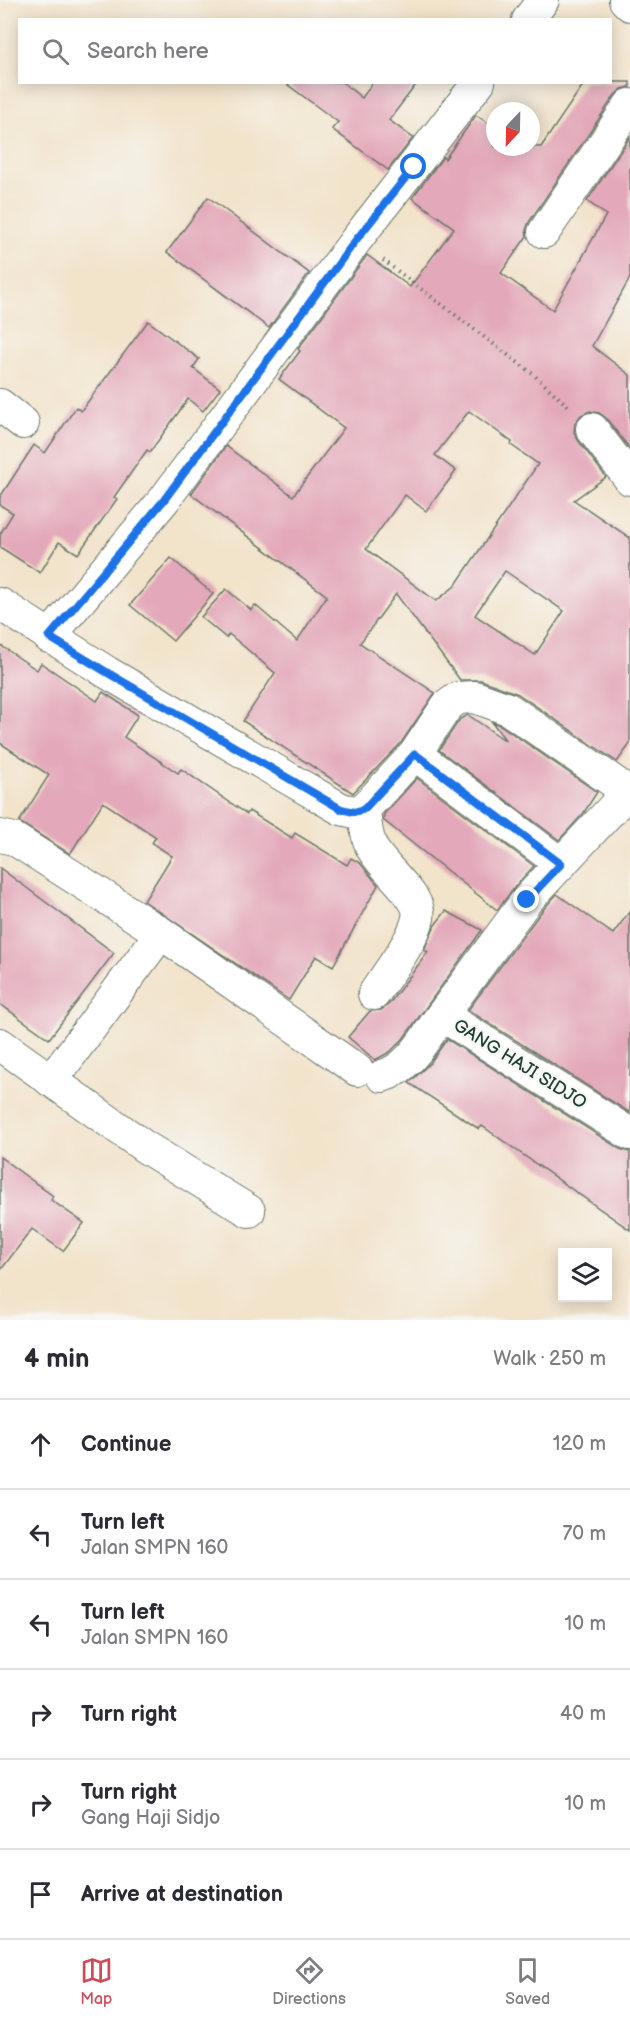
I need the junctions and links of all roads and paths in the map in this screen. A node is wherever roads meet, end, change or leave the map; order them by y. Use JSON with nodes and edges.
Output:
{"nodes":[{"id":1,"x":543,"y":0,"type":"edge"},
{"id":2,"x":625,"y":0,"type":"edge"},
{"id":3,"x":630,"y":5,"type":"edge"},
{"id":4,"x":530,"y":18,"type":"edge"},
{"id":5,"x":477,"y":84,"type":"edge"},
{"id":6,"x":630,"y":105,"type":"edge"},
{"id":7,"x":544,"y":232,"type":"dead end"},
{"id":8,"x":356,"y":240,"type":"junction"},
{"id":9,"x":592,"y":429,"type":"joint"},
{"id":10,"x":630,"y":479,"type":"edge"},
{"id":11,"x":0,"y":604,"type":"edge"},
{"id":12,"x":49,"y":637,"type":"junction"},
{"id":13,"x":415,"y":754,"type":"junction"},
{"id":14,"x":629,"y":793,"type":"edge"},
{"id":15,"x":364,"y":809,"type":"junction"},
{"id":16,"x":0,"y":836,"type":"edge"},
{"id":17,"x":561,"y":864,"type":"junction"},
{"id":18,"x":161,"y":933,"type":"junction"},
{"id":19,"x":374,"y":994,"type":"dead end"},
{"id":20,"x":442,"y":1015,"type":"junction"},
{"id":21,"x":0,"y":1044,"type":"edge"},
{"id":22,"x":51,"y":1081,"type":"junction"},
{"id":23,"x":630,"y":1134,"type":"edge"},
{"id":24,"x":249,"y":1211,"type":"dead end"}],
"edges":[{"from":1,"to":4,"type":"street"},
{"from":2,"to":3,"type":"street"},
{"from":5,"to":8,"type":"street"},
{"from":6,"to":7,"type":"street"},
{"from":8,"to":9,"type":"path"},
{"from":8,"to":12,"type":"street"},
{"from":9,"to":10,"type":"street"},
{"from":11,"to":12,"type":"street"},
{"from":12,"to":15,"type":"street"},
{"from":13,"to":14,"type":"street"},
{"from":13,"to":15,"type":"street"},
{"from":13,"to":17,"type":"street"},
{"from":14,"to":17,"type":"street","name":"GANG HAJI SIDJO"},
{"from":15,"to":19,"type":"street"},
{"from":16,"to":18,"type":"street"},
{"from":17,"to":20,"type":"street","name":"GANG HAJI SIDJO"},
{"from":18,"to":20,"type":"street"},
{"from":18,"to":22,"type":"street"},
{"from":20,"to":23,"type":"street","name":"GANG HAJI SIDJO"},
{"from":21,"to":22,"type":"street"},
{"from":22,"to":24,"type":"street"}]}
